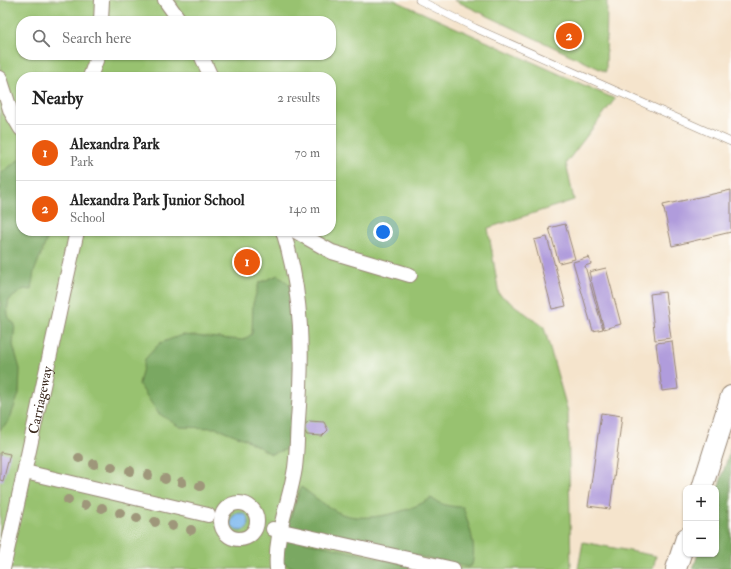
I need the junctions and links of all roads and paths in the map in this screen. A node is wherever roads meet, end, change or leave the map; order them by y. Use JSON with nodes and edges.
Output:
{"nodes":[{"id":1,"x":102,"y":0,"type":"edge"},
{"id":2,"x":165,"y":0,"type":"edge"},
{"id":3,"x":419,"y":0,"type":"edge"},
{"id":4,"x":101,"y":16,"type":"edge"},
{"id":5,"x":176,"y":16,"type":"edge"},
{"id":6,"x":96,"y":60,"type":"edge"},
{"id":7,"x":203,"y":60,"type":"edge"},
{"id":8,"x":92,"y":72,"type":"edge"},
{"id":9,"x":209,"y":72,"type":"edge"},
{"id":10,"x":0,"y":78,"type":"edge"},
{"id":11,"x":16,"y":120,"type":"edge"},
{"id":12,"x":731,"y":142,"type":"edge"},
{"id":13,"x":77,"y":236,"type":"edge"},
{"id":14,"x":285,"y":236,"type":"edge"},
{"id":15,"x":305,"y":236,"type":"edge"},
{"id":16,"x":410,"y":275,"type":"dead end"},
{"id":17,"x":731,"y":396,"type":"edge"},
{"id":18,"x":25,"y":472,"type":"junction"},
{"id":19,"x":703,"y":485,"type":"edge"},
{"id":20,"x":214,"y":516,"type":"junction"},
{"id":21,"x":268,"y":528,"type":"junction"},
{"id":22,"x":683,"y":547,"type":"edge"},
{"id":23,"x":3,"y":569,"type":"edge"},
{"id":24,"x":277,"y":569,"type":"edge"},
{"id":25,"x":453,"y":569,"type":"edge"},
{"id":26,"x":676,"y":569,"type":"edge"}],
"edges":[{"from":1,"to":4,"type":"street"},
{"from":2,"to":5,"type":"street"},
{"from":3,"to":12,"type":"lane"},
{"from":6,"to":8,"type":"street"},
{"from":7,"to":9,"type":"street"},
{"from":10,"to":11,"type":"street"},
{"from":13,"to":18,"type":"street","name":"Carriageway"},
{"from":14,"to":21,"type":"street"},
{"from":15,"to":16,"type":"street"},
{"from":17,"to":19,"type":"street"},
{"from":18,"to":20,"type":"street"},
{"from":18,"to":23,"type":"street","name":"Carriageway"},
{"from":20,"to":21,"type":"street"},
{"from":20,"to":21,"type":"street"},
{"from":21,"to":24,"type":"street"},
{"from":21,"to":25,"type":"street"},
{"from":22,"to":26,"type":"street"}]}
